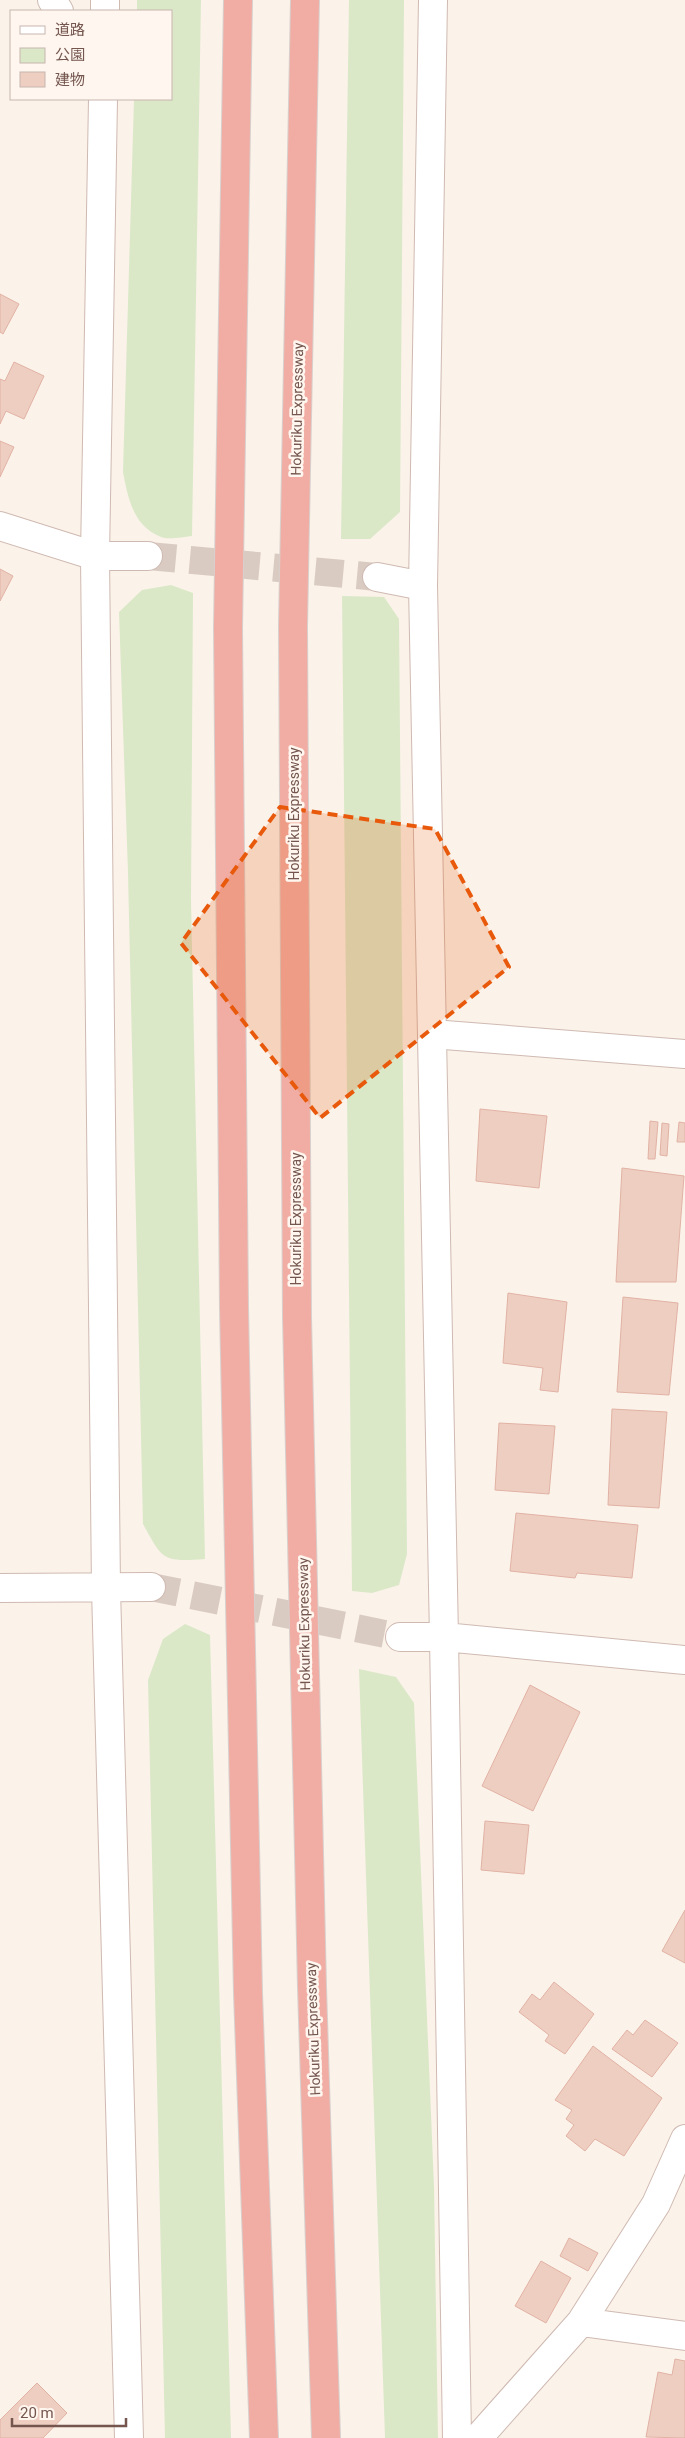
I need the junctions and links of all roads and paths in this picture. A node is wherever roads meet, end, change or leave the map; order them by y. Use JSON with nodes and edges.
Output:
{"nodes":[{"id":1,"x":238,"y":0,"type":"edge"},
{"id":2,"x":305,"y":0,"type":"edge"},
{"id":3,"x":433,"y":0,"type":"edge"},
{"id":4,"x":103,"y":100,"type":"edge"},
{"id":5,"x":0,"y":526,"type":"edge"},
{"id":6,"x":95,"y":556,"type":"junction"},
{"id":7,"x":148,"y":556,"type":"tunnel mouth"},
{"id":8,"x":377,"y":577,"type":"tunnel mouth"},
{"id":9,"x":423,"y":586,"type":"junction"},
{"id":10,"x":432,"y":1034,"type":"junction"},
{"id":11,"x":685,"y":1054,"type":"edge"},
{"id":12,"x":150,"y":1587,"type":"tunnel mouth"},
{"id":13,"x":0,"y":1588,"type":"edge"},
{"id":14,"x":106,"y":1588,"type":"junction"},
{"id":15,"x":400,"y":1637,"type":"tunnel mouth"},
{"id":16,"x":444,"y":1637,"type":"junction"},
{"id":17,"x":685,"y":1660,"type":"edge"},
{"id":18,"x":685,"y":2139,"type":"edge"},
{"id":19,"x":581,"y":2322,"type":"junction"},
{"id":20,"x":685,"y":2336,"type":"edge"},
{"id":21,"x":128,"y":2438,"type":"edge"},
{"id":22,"x":264,"y":2438,"type":"edge"},
{"id":23,"x":326,"y":2438,"type":"edge"},
{"id":24,"x":457,"y":2438,"type":"edge"},
{"id":25,"x":478,"y":2438,"type":"edge"}],
"edges":[{"from":1,"to":22,"type":"highway"},
{"from":2,"to":23,"type":"highway","name":"Hokuriku Expressway"},
{"from":3,"to":9,"type":"street"},
{"from":4,"to":6,"type":"street"},
{"from":5,"to":6,"type":"street"},
{"from":6,"to":7,"type":"street"},
{"from":6,"to":14,"type":"street"},
{"from":8,"to":9,"type":"street"},
{"from":9,"to":10,"type":"street"},
{"from":10,"to":11,"type":"street"},
{"from":10,"to":16,"type":"street"},
{"from":12,"to":14,"type":"street"},
{"from":13,"to":14,"type":"street"},
{"from":14,"to":21,"type":"street"},
{"from":15,"to":16,"type":"street"},
{"from":16,"to":17,"type":"street"},
{"from":16,"to":24,"type":"street"},
{"from":18,"to":19,"type":"street"},
{"from":19,"to":20,"type":"street"},
{"from":19,"to":25,"type":"street"}]}
